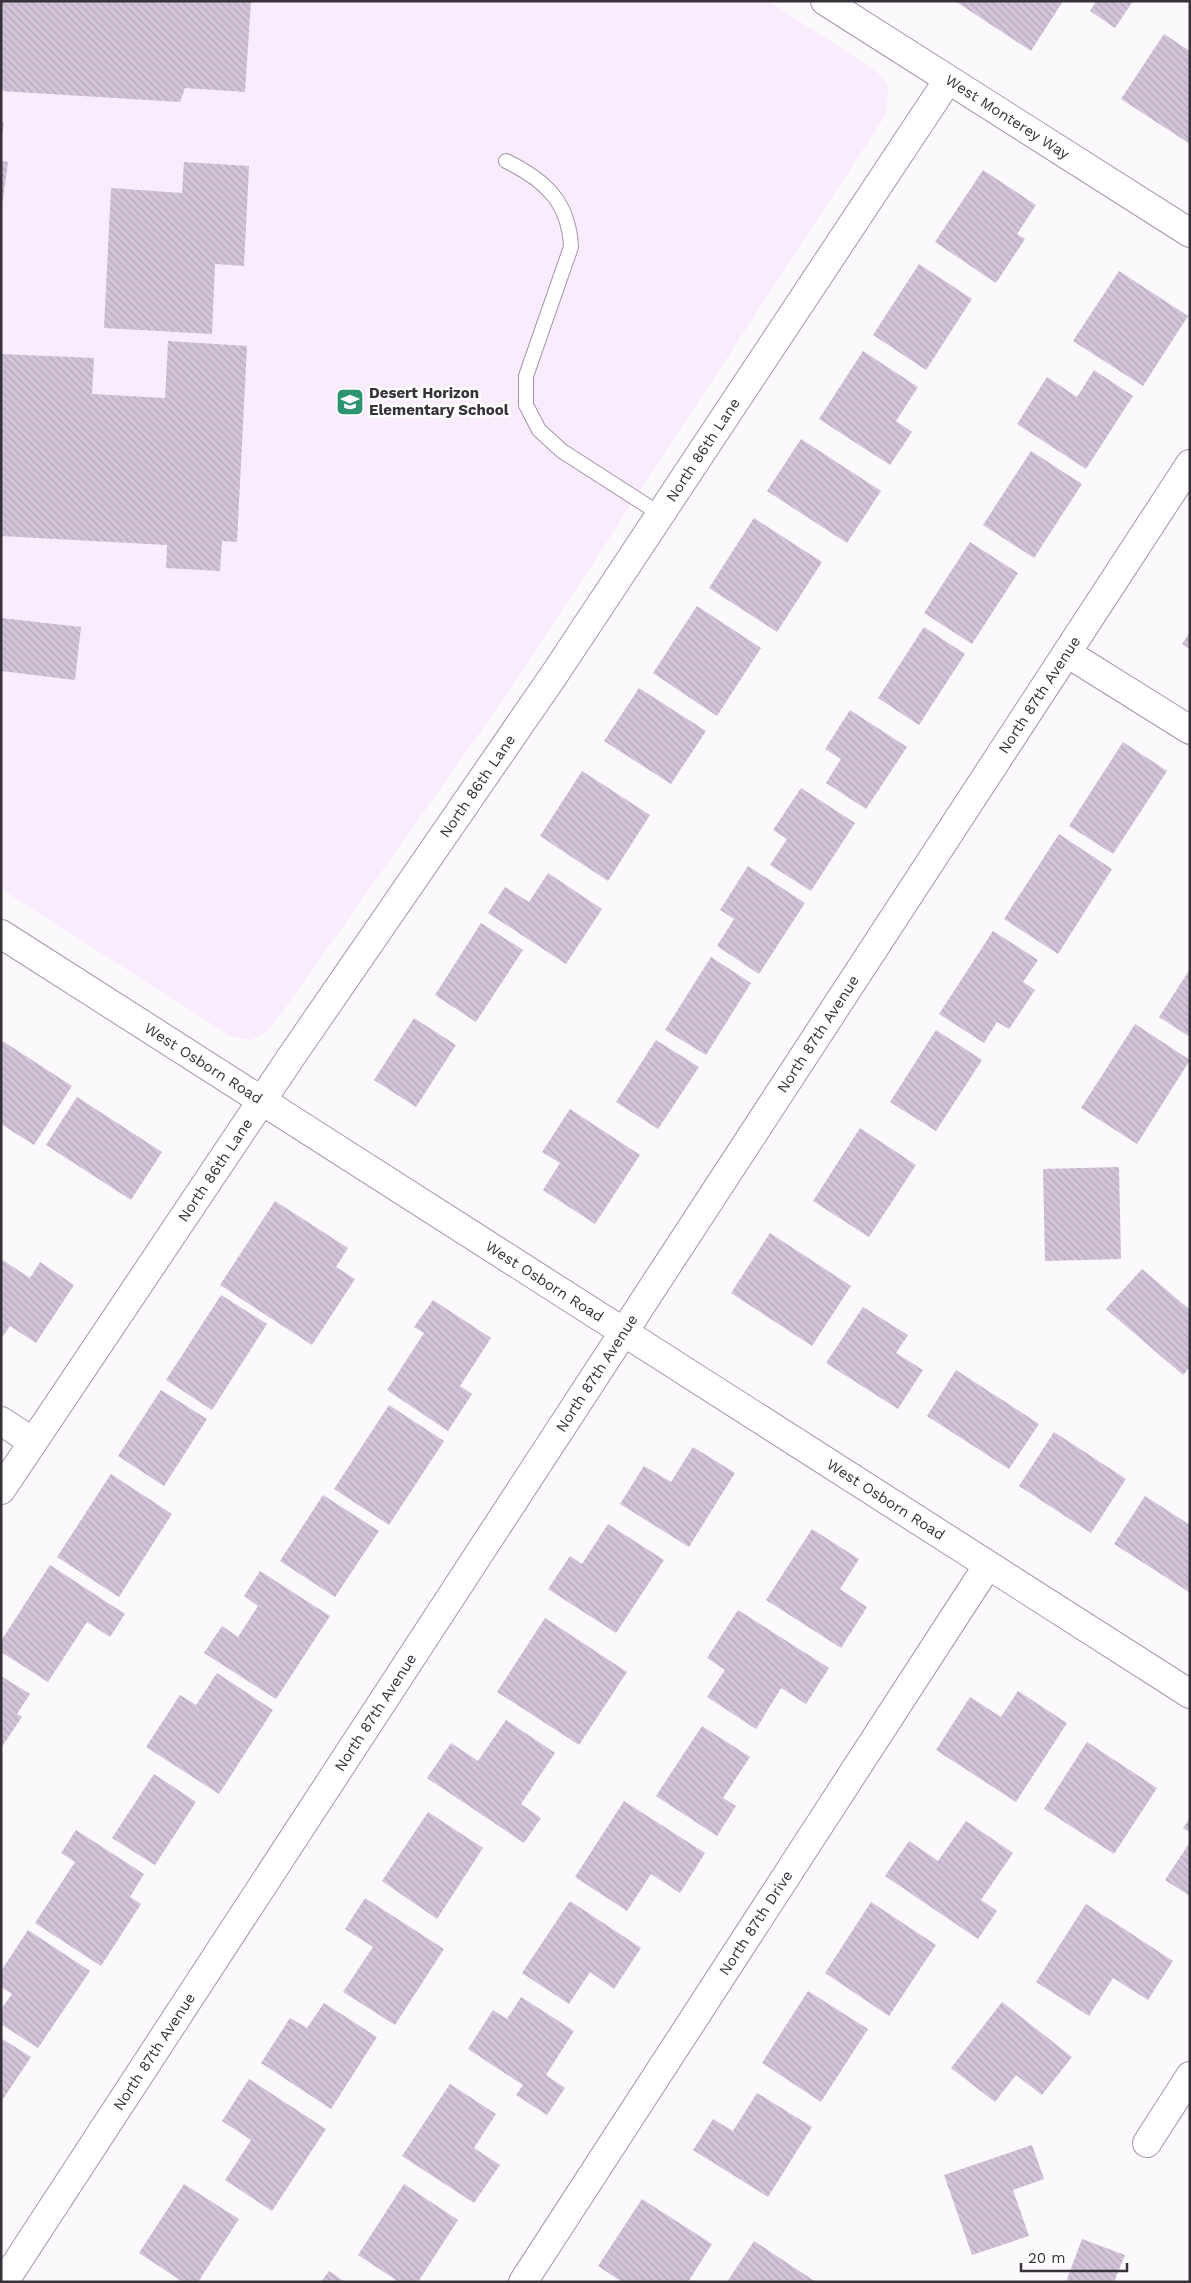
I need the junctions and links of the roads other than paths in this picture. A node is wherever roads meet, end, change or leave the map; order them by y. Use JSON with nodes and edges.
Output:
{"nodes":[{"id":1,"x":825,"y":1,"type":"edge"},
{"id":2,"x":948,"y":80,"type":"junction"},
{"id":3,"x":506,"y":161,"type":"dead end"},
{"id":4,"x":1190,"y":233,"type":"edge"},
{"id":5,"x":1190,"y":464,"type":"edge"},
{"id":6,"x":660,"y":514,"type":"junction"},
{"id":7,"x":1067,"y":653,"type":"junction"},
{"id":8,"x":1190,"y":730,"type":"edge"},
{"id":9,"x":1,"y":934,"type":"edge"},
{"id":10,"x":263,"y":1101,"type":"junction"},
{"id":11,"x":625,"y":1332,"type":"junction"},
{"id":12,"x":1,"y":1421,"type":"edge"},
{"id":13,"x":33,"y":1442,"type":"junction"},
{"id":14,"x":1,"y":1490,"type":"edge"},
{"id":15,"x":988,"y":1565,"type":"junction"},
{"id":16,"x":1190,"y":1694,"type":"edge"},
{"id":17,"x":1190,"y":2076,"type":"edge"},
{"id":18,"x":1147,"y":2143,"type":"dead end"},
{"id":19,"x":4,"y":2282,"type":"edge"},
{"id":20,"x":523,"y":2282,"type":"edge"}],
"edges":[{"from":1,"to":2,"type":"street","name":"West Monterey Way"},
{"from":2,"to":4,"type":"street","name":"West Monterey Way"},
{"from":2,"to":6,"type":"street","name":"North 86th Lane"},
{"from":3,"to":6,"type":"lane"},
{"from":5,"to":7,"type":"street","name":"North 87th Avenue"},
{"from":6,"to":10,"type":"street","name":"North 86th Lane"},
{"from":7,"to":8,"type":"street"},
{"from":7,"to":11,"type":"street","name":"North 87th Avenue"},
{"from":9,"to":10,"type":"street","name":"West Osborn Road"},
{"from":10,"to":11,"type":"street","name":"West Osborn Road"},
{"from":10,"to":13,"type":"street","name":"North 86th Lane"},
{"from":11,"to":15,"type":"street","name":"West Osborn Road"},
{"from":11,"to":19,"type":"street","name":"North 87th Avenue"},
{"from":12,"to":13,"type":"street"},
{"from":13,"to":14,"type":"street","name":"North 86th Lane"},
{"from":15,"to":16,"type":"street","name":"West Osborn Road"},
{"from":15,"to":20,"type":"street","name":"North 87th Drive"},
{"from":17,"to":18,"type":"street"}]}
